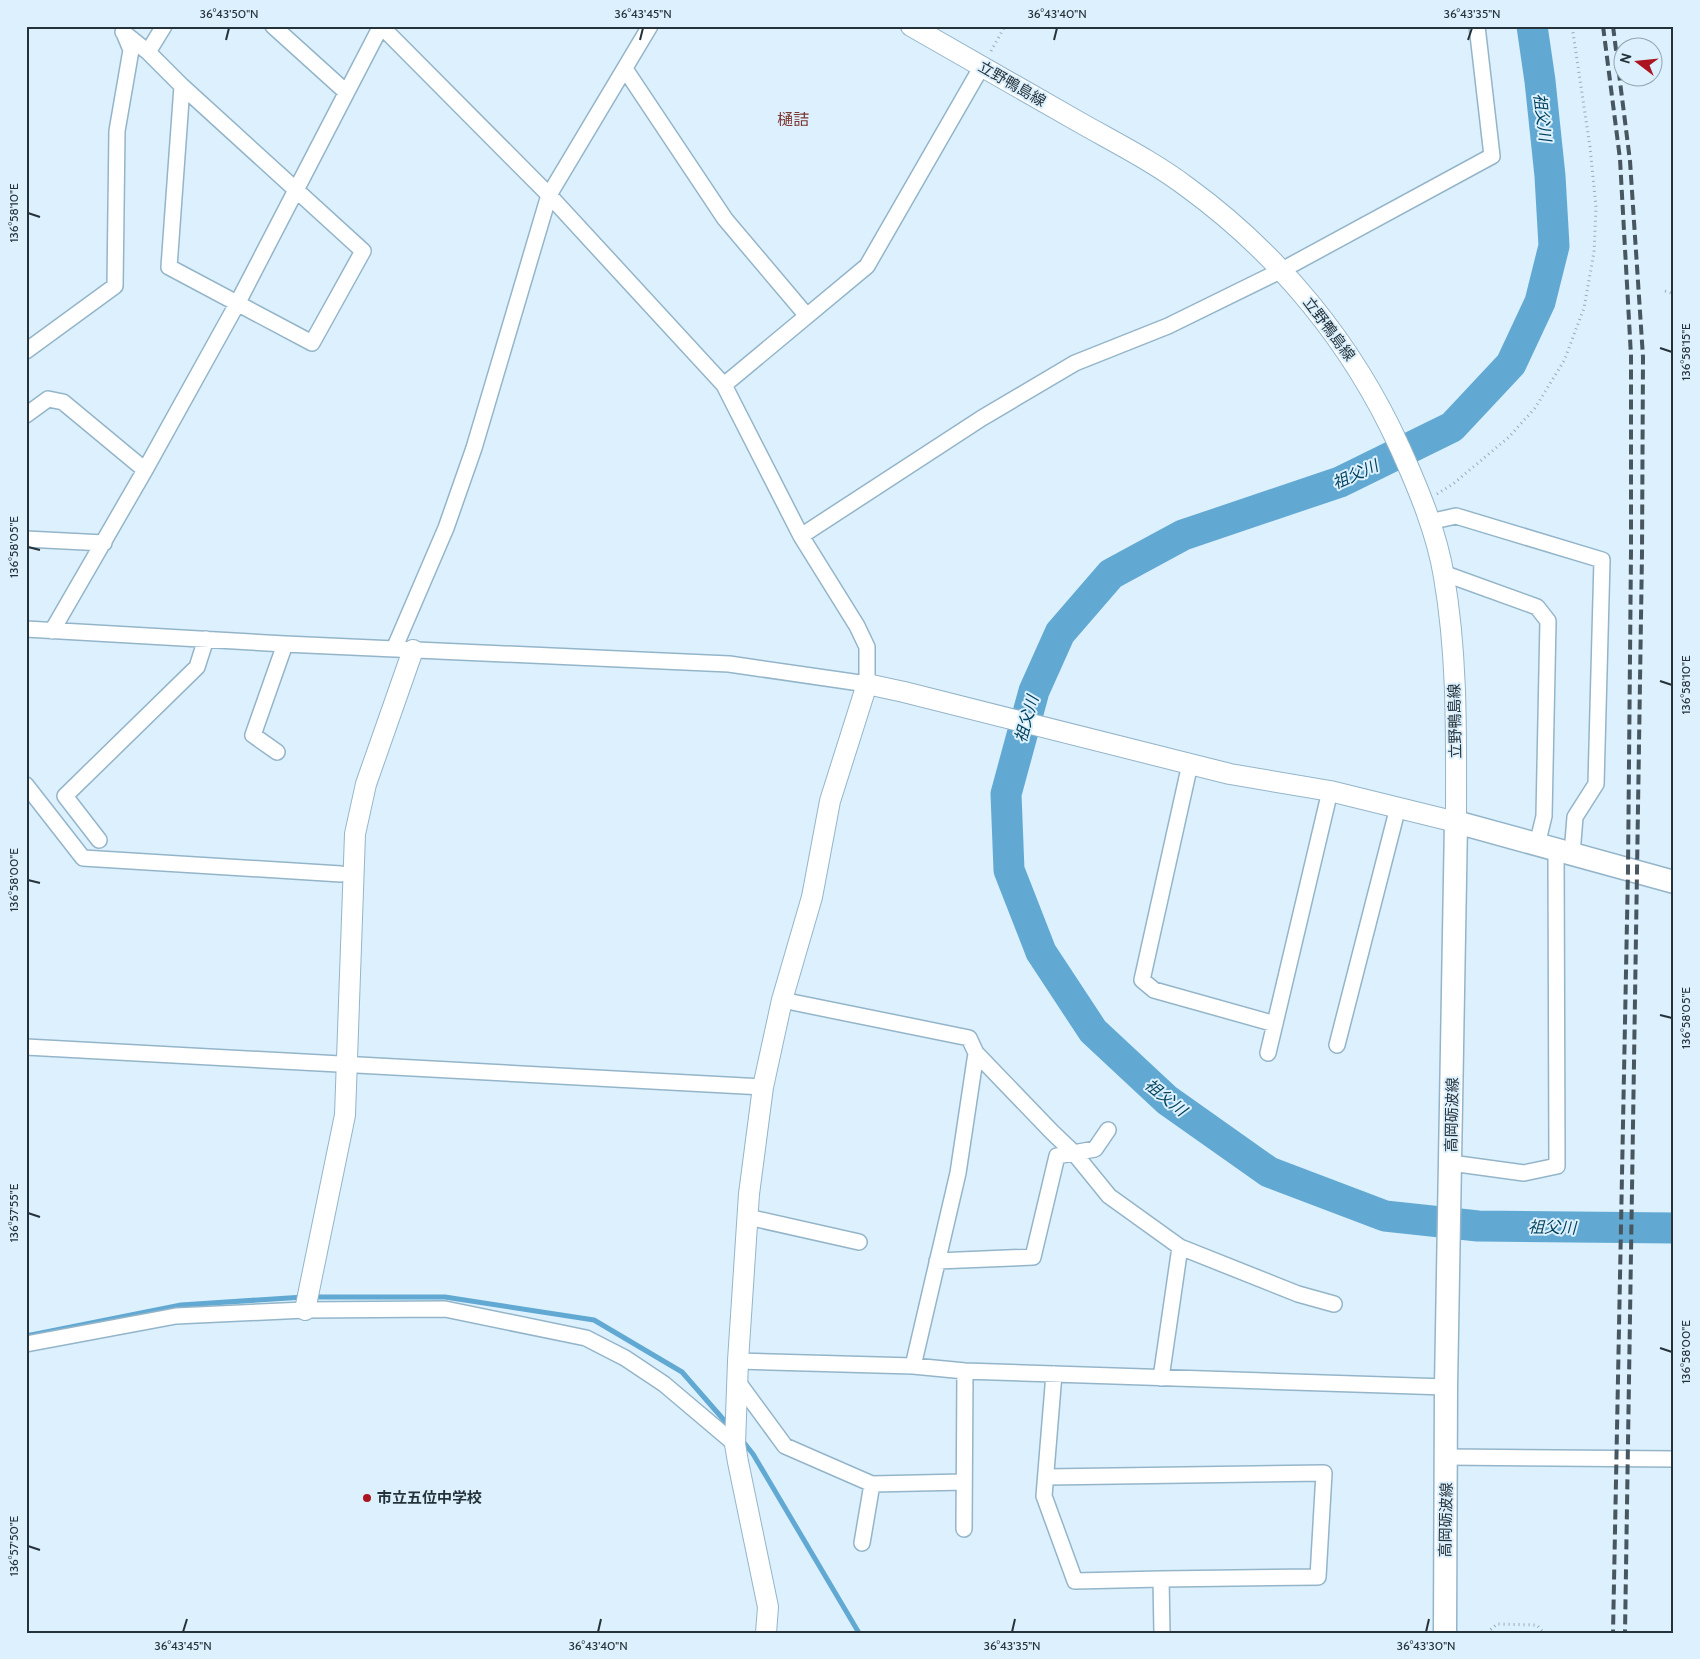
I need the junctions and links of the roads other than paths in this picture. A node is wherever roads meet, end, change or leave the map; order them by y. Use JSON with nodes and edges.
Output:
{"nodes":[{"id":1,"x":164,"y":26,"type":"edge"},
{"id":2,"x":273,"y":26,"type":"edge"},
{"id":3,"x":381,"y":26,"type":"edge"},
{"id":4,"x":650,"y":26,"type":"edge"},
{"id":5,"x":911,"y":26,"type":"edge"},
{"id":6,"x":1476,"y":26,"type":"edge"},
{"id":7,"x":122,"y":29,"type":"edge"},
{"id":8,"x":148,"y":52,"type":"junction"},
{"id":9,"x":982,"y":66,"type":"junction"},
{"id":10,"x":626,"y":69,"type":"junction"},
{"id":11,"x":182,"y":86,"type":"junction"},
{"id":12,"x":346,"y":92,"type":"junction"},
{"id":13,"x":296,"y":189,"type":"junction"},
{"id":14,"x":549,"y":194,"type":"junction"},
{"id":15,"x":1282,"y":270,"type":"junction"},
{"id":16,"x":237,"y":304,"type":"junction"},
{"id":17,"x":807,"y":316,"type":"junction"},
{"id":18,"x":28,"y":347,"type":"edge"},
{"id":19,"x":724,"y":385,"type":"junction"},
{"id":20,"x":26,"y":415,"type":"edge"},
{"id":21,"x":145,"y":470,"type":"junction"},
{"id":22,"x":1429,"y":522,"type":"junction"},
{"id":23,"x":801,"y":536,"type":"junction"},
{"id":24,"x":26,"y":539,"type":"edge"},
{"id":25,"x":104,"y":543,"type":"junction"},
{"id":26,"x":1444,"y":573,"type":"junction"},
{"id":27,"x":26,"y":629,"type":"edge"},
{"id":28,"x":52,"y":631,"type":"junction"},
{"id":29,"x":206,"y":639,"type":"junction"},
{"id":30,"x":285,"y":644,"type":"junction"},
{"id":31,"x":404,"y":650,"type":"junction"},
{"id":32,"x":867,"y":684,"type":"junction"},
{"id":33,"x":277,"y":752,"type":"dead end"},
{"id":34,"x":1190,"y":764,"type":"junction"},
{"id":35,"x":26,"y":785,"type":"edge"},
{"id":36,"x":1330,"y":791,"type":"junction"},
{"id":37,"x":1398,"y":807,"type":"junction"},
{"id":38,"x":1456,"y":822,"type":"junction"},
{"id":39,"x":99,"y":840,"type":"dead end"},
{"id":40,"x":1555,"y":850,"type":"junction"},
{"id":41,"x":341,"y":874,"type":"dead end"},
{"id":42,"x":1674,"y":882,"type":"edge"},
{"id":43,"x":782,"y":1000,"type":"junction"},
{"id":44,"x":1275,"y":1024,"type":"junction"},
{"id":45,"x":1338,"y":1045,"type":"dead end"},
{"id":46,"x":26,"y":1047,"type":"edge"},
{"id":47,"x":976,"y":1053,"type":"junction"},
{"id":48,"x":1268,"y":1053,"type":"dead end"},
{"id":49,"x":348,"y":1065,"type":"junction"},
{"id":50,"x":763,"y":1087,"type":"junction"},
{"id":51,"x":1108,"y":1130,"type":"dead end"},
{"id":52,"x":1074,"y":1153,"type":"junction"},
{"id":53,"x":1451,"y":1163,"type":"junction"},
{"id":54,"x":748,"y":1217,"type":"junction"},
{"id":55,"x":859,"y":1242,"type":"dead end"},
{"id":56,"x":1180,"y":1247,"type":"junction"},
{"id":57,"x":937,"y":1261,"type":"junction"},
{"id":58,"x":1334,"y":1304,"type":"dead end"},
{"id":59,"x":305,"y":1310,"type":"junction"},
{"id":60,"x":26,"y":1344,"type":"edge"},
{"id":61,"x":738,"y":1361,"type":"junction"},
{"id":62,"x":913,"y":1366,"type":"junction"},
{"id":63,"x":966,"y":1371,"type":"junction"},
{"id":64,"x":1054,"y":1374,"type":"junction"},
{"id":65,"x":1161,"y":1378,"type":"junction"},
{"id":66,"x":738,"y":1382,"type":"junction"},
{"id":67,"x":1446,"y":1387,"type":"junction"},
{"id":68,"x":735,"y":1444,"type":"junction"},
{"id":69,"x":1446,"y":1457,"type":"junction"},
{"id":70,"x":1674,"y":1458,"type":"edge"},
{"id":71,"x":1046,"y":1477,"type":"junction"},
{"id":72,"x":964,"y":1482,"type":"junction"},
{"id":73,"x":872,"y":1484,"type":"junction"},
{"id":74,"x":964,"y":1529,"type":"dead end"},
{"id":75,"x":862,"y":1543,"type":"dead end"},
{"id":76,"x":1161,"y":1579,"type":"junction"},
{"id":77,"x":766,"y":1633,"type":"edge"},
{"id":78,"x":1162,"y":1633,"type":"edge"},
{"id":79,"x":1445,"y":1633,"type":"edge"}],
"edges":[{"from":1,"to":8,"type":"street"},
{"from":2,"to":12,"type":"street"},
{"from":3,"to":12,"type":"street"},
{"from":3,"to":14,"type":"street"},
{"from":4,"to":10,"type":"street"},
{"from":5,"to":9,"type":"street","name":"立野鴨島線"},
{"from":6,"to":15,"type":"street"},
{"from":7,"to":8,"type":"street"},
{"from":7,"to":18,"type":"street"},
{"from":8,"to":11,"type":"street"},
{"from":9,"to":15,"type":"street","name":"立野鴨島線"},
{"from":9,"to":17,"type":"street"},
{"from":10,"to":14,"type":"street"},
{"from":10,"to":17,"type":"street"},
{"from":11,"to":13,"type":"street"},
{"from":11,"to":16,"type":"street"},
{"from":12,"to":13,"type":"street"},
{"from":13,"to":16,"type":"street"},
{"from":13,"to":16,"type":"street"},
{"from":14,"to":19,"type":"street"},
{"from":14,"to":31,"type":"street"},
{"from":15,"to":22,"type":"street","name":"立野鴨島線"},
{"from":15,"to":23,"type":"street"},
{"from":16,"to":21,"type":"street"},
{"from":17,"to":19,"type":"street"},
{"from":19,"to":23,"type":"street"},
{"from":20,"to":21,"type":"street"},
{"from":21,"to":25,"type":"street"},
{"from":22,"to":26,"type":"street","name":"立野鴨島線"},
{"from":22,"to":40,"type":"street"},
{"from":23,"to":32,"type":"street"},
{"from":24,"to":25,"type":"street"},
{"from":25,"to":28,"type":"street"},
{"from":26,"to":38,"type":"street","name":"立野鴨島線"},
{"from":26,"to":40,"type":"street"},
{"from":27,"to":28,"type":"street"},
{"from":28,"to":29,"type":"street"},
{"from":29,"to":30,"type":"street"},
{"from":29,"to":39,"type":"street"},
{"from":30,"to":31,"type":"street"},
{"from":30,"to":33,"type":"street"},
{"from":31,"to":32,"type":"street"},
{"from":31,"to":49,"type":"street"},
{"from":32,"to":34,"type":"street"},
{"from":32,"to":43,"type":"street"},
{"from":34,"to":36,"type":"street"},
{"from":34,"to":44,"type":"street"},
{"from":35,"to":41,"type":"street"},
{"from":36,"to":37,"type":"street"},
{"from":36,"to":44,"type":"street"},
{"from":37,"to":38,"type":"street"},
{"from":37,"to":45,"type":"street"},
{"from":38,"to":40,"type":"main road"},
{"from":38,"to":53,"type":"main road","name":"高岡砺波線"},
{"from":40,"to":42,"type":"main road"},
{"from":40,"to":53,"type":"street"},
{"from":43,"to":47,"type":"street"},
{"from":43,"to":50,"type":"street"},
{"from":44,"to":48,"type":"street"},
{"from":46,"to":49,"type":"street"},
{"from":47,"to":52,"type":"street"},
{"from":47,"to":57,"type":"street"},
{"from":49,"to":50,"type":"street"},
{"from":49,"to":59,"type":"street"},
{"from":50,"to":54,"type":"street"},
{"from":51,"to":52,"type":"street"},
{"from":52,"to":56,"type":"street"},
{"from":52,"to":57,"type":"street"},
{"from":53,"to":67,"type":"main road","name":"高岡砺波線"},
{"from":54,"to":55,"type":"street"},
{"from":54,"to":61,"type":"street"},
{"from":56,"to":58,"type":"street"},
{"from":56,"to":65,"type":"street"},
{"from":57,"to":62,"type":"street"},
{"from":59,"to":60,"type":"street"},
{"from":59,"to":68,"type":"street"},
{"from":61,"to":62,"type":"street"},
{"from":61,"to":66,"type":"street"},
{"from":62,"to":63,"type":"street"},
{"from":63,"to":64,"type":"street"},
{"from":63,"to":72,"type":"street"},
{"from":64,"to":65,"type":"street"},
{"from":64,"to":71,"type":"street"},
{"from":65,"to":67,"type":"street"},
{"from":66,"to":68,"type":"street"},
{"from":66,"to":73,"type":"street"},
{"from":67,"to":69,"type":"main road","name":"高岡砺波線"},
{"from":68,"to":77,"type":"street"},
{"from":69,"to":70,"type":"street"},
{"from":69,"to":79,"type":"main road","name":"高岡砺波線"},
{"from":71,"to":76,"type":"street"},
{"from":71,"to":76,"type":"street"},
{"from":72,"to":73,"type":"street"},
{"from":72,"to":74,"type":"street"},
{"from":73,"to":75,"type":"street"},
{"from":76,"to":78,"type":"street"}]}
